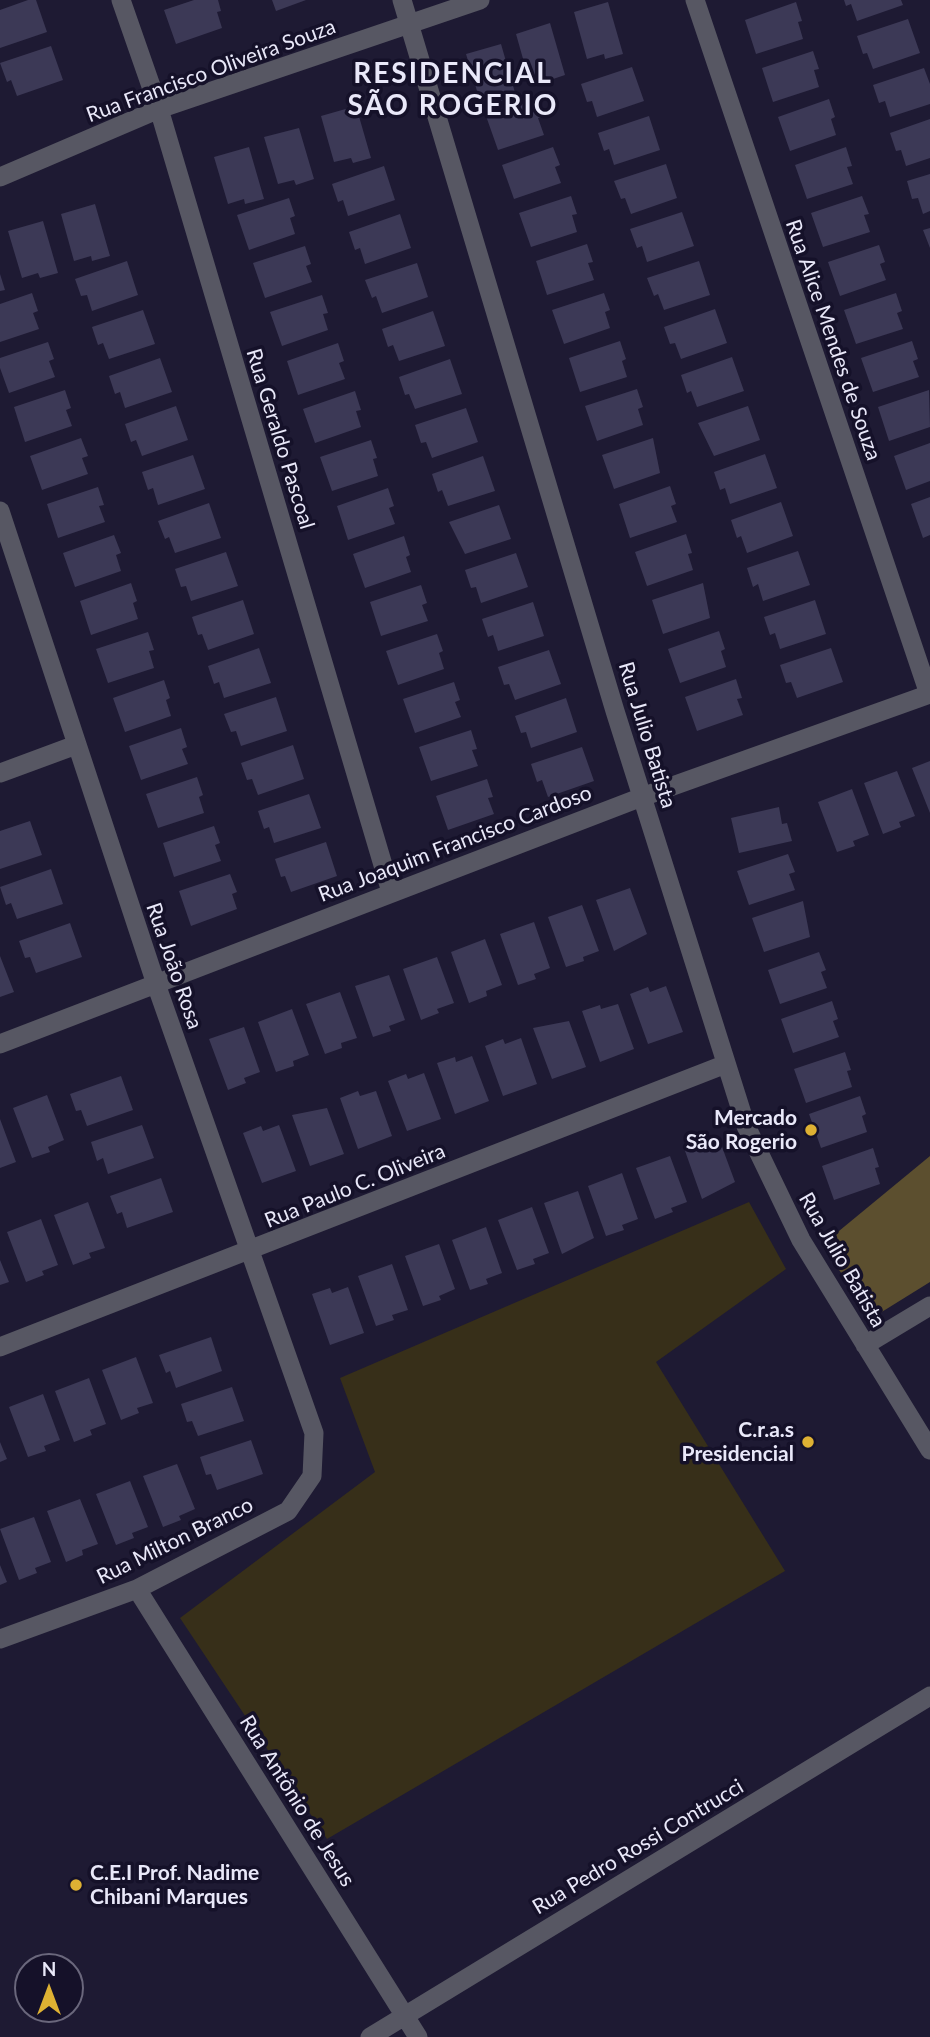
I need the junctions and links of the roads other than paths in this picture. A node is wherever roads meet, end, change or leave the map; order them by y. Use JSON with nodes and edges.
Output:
{"nodes":[{"id":1,"x":121,"y":0,"type":"edge"},
{"id":2,"x":402,"y":0,"type":"edge"},
{"id":3,"x":480,"y":0,"type":"edge"},
{"id":4,"x":695,"y":0,"type":"edge"},
{"id":5,"x":410,"y":23,"type":"junction"},
{"id":6,"x":159,"y":109,"type":"junction"},
{"id":7,"x":0,"y":177,"type":"edge"},
{"id":8,"x":0,"y":511,"type":"edge"},
{"id":9,"x":929,"y":694,"type":"edge"},
{"id":10,"x":76,"y":745,"type":"junction"},
{"id":11,"x":0,"y":773,"type":"edge"},
{"id":12,"x":642,"y":797,"type":"junction"},
{"id":13,"x":391,"y":892,"type":"junction"},
{"id":14,"x":156,"y":984,"type":"junction"},
{"id":15,"x":0,"y":1044,"type":"edge"},
{"id":16,"x":726,"y":1064,"type":"junction"},
{"id":17,"x":249,"y":1253,"type":"junction"},
{"id":18,"x":930,"y":1306,"type":"edge"},
{"id":19,"x":865,"y":1345,"type":"junction"},
{"id":20,"x":0,"y":1348,"type":"edge"},
{"id":21,"x":314,"y":1433,"type":"joint"},
{"id":22,"x":930,"y":1450,"type":"edge"},
{"id":23,"x":137,"y":1589,"type":"junction"},
{"id":24,"x":0,"y":1639,"type":"edge"},
{"id":25,"x":930,"y":1696,"type":"edge"},
{"id":26,"x":405,"y":2017,"type":"junction"},
{"id":27,"x":370,"y":2037,"type":"edge"},
{"id":28,"x":418,"y":2037,"type":"edge"}],
"edges":[{"from":1,"to":6,"type":"street","name":"Rua Geraldo Pascoal"},
{"from":2,"to":5,"type":"street","name":"Rua Julio Batista"},
{"from":3,"to":5,"type":"street","name":"Rua Francisco Oliveira Souza"},
{"from":4,"to":9,"type":"street","name":"Rua Alice Mendes de Souza"},
{"from":5,"to":6,"type":"street","name":"Rua Francisco Oliveira Souza"},
{"from":5,"to":12,"type":"street","name":"Rua Julio Batista"},
{"from":6,"to":7,"type":"street","name":"Rua Francisco Oliveira Souza"},
{"from":6,"to":13,"type":"street","name":"Rua Geraldo Pascoal"},
{"from":8,"to":10,"type":"street","name":"Rua João Rosa"},
{"from":9,"to":12,"type":"street","name":"Rua Joaquim Francisco Cardoso"},
{"from":10,"to":11,"type":"street"},
{"from":10,"to":14,"type":"street","name":"Rua João Rosa"},
{"from":12,"to":13,"type":"street","name":"Rua Joaquim Francisco Cardoso"},
{"from":12,"to":16,"type":"street","name":"Rua Julio Batista"},
{"from":13,"to":14,"type":"street","name":"Rua Joaquim Francisco Cardoso"},
{"from":14,"to":15,"type":"street","name":"Rua Joaquim Francisco Cardoso"},
{"from":14,"to":17,"type":"street","name":"Rua João Rosa"},
{"from":16,"to":17,"type":"street","name":"Rua Paulo C. Oliveira"},
{"from":16,"to":19,"type":"street","name":"Rua Julio Batista"},
{"from":17,"to":20,"type":"street","name":"Rua Paulo C. Oliveira"},
{"from":17,"to":21,"type":"street","name":"Rua João Rosa"},
{"from":18,"to":19,"type":"street"},
{"from":19,"to":22,"type":"street","name":"Rua Julio Batista"},
{"from":21,"to":23,"type":"street","name":"Rua Milton Branco"},
{"from":23,"to":24,"type":"street","name":"Rua Milton Branco"},
{"from":23,"to":26,"type":"street","name":"Rua Antônio de Jesus"},
{"from":25,"to":26,"type":"street","name":"Rua Pedro Rossi Contrucci"},
{"from":26,"to":27,"type":"street","name":"Rua Pedro Rossi Contrucci"},
{"from":26,"to":28,"type":"street","name":"Rua Antônio de Jesus"}]}
